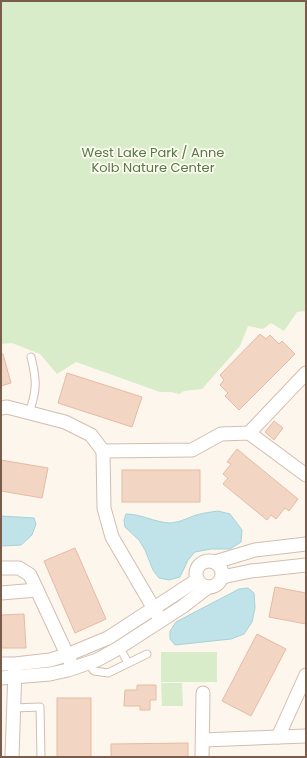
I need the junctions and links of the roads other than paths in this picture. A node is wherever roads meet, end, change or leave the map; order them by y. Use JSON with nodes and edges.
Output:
{"nodes":[{"id":1,"x":31,"y":357,"type":"dead end"},
{"id":2,"x":306,"y":373,"type":"edge"},
{"id":3,"x":1,"y":408,"type":"edge"},
{"id":4,"x":29,"y":413,"type":"junction"},
{"id":5,"x":249,"y":433,"type":"junction"},
{"id":6,"x":103,"y":451,"type":"junction"},
{"id":7,"x":306,"y":475,"type":"edge"},
{"id":8,"x":306,"y":544,"type":"edge"},
{"id":9,"x":216,"y":562,"type":"junction"},
{"id":10,"x":306,"y":566,"type":"edge"},
{"id":11,"x":1,"y":568,"type":"edge"},
{"id":12,"x":222,"y":577,"type":"junction"},
{"id":13,"x":197,"y":580,"type":"junction"},
{"id":14,"x":208,"y":587,"type":"junction"},
{"id":15,"x":37,"y":590,"type":"junction"},
{"id":16,"x":1,"y":593,"type":"edge"},
{"id":17,"x":153,"y":608,"type":"junction"},
{"id":18,"x":161,"y":620,"type":"junction"},
{"id":19,"x":112,"y":635,"type":"junction"},
{"id":20,"x":120,"y":648,"type":"junction"},
{"id":21,"x":147,"y":654,"type":"dead end"},
{"id":22,"x":67,"y":655,"type":"junction"},
{"id":23,"x":128,"y":662,"type":"junction"},
{"id":24,"x":88,"y":663,"type":"junction"},
{"id":25,"x":1,"y":664,"type":"edge"},
{"id":26,"x":74,"y":668,"type":"junction"},
{"id":27,"x":15,"y":671,"type":"junction"},
{"id":28,"x":306,"y":675,"type":"edge"},
{"id":29,"x":1,"y":678,"type":"edge"},
{"id":30,"x":203,"y":693,"type":"dead end"},
{"id":31,"x":7,"y":709,"type":"edge"},
{"id":32,"x":306,"y":736,"type":"edge"},
{"id":33,"x":278,"y":737,"type":"junction"},
{"id":34,"x":202,"y":740,"type":"junction"},
{"id":35,"x":12,"y":757,"type":"edge"},
{"id":36,"x":41,"y":757,"type":"edge"},
{"id":37,"x":202,"y":757,"type":"edge"}],
"edges":[{"from":1,"to":4,"type":"lane"},
{"from":2,"to":5,"type":"street"},
{"from":3,"to":4,"type":"street"},
{"from":4,"to":6,"type":"street"},
{"from":5,"to":6,"type":"street"},
{"from":5,"to":7,"type":"street"},
{"from":6,"to":17,"type":"street"},
{"from":8,"to":9,"type":"street"},
{"from":9,"to":12,"type":"street"},
{"from":9,"to":13,"type":"street"},
{"from":10,"to":12,"type":"street"},
{"from":11,"to":15,"type":"street"},
{"from":12,"to":14,"type":"street"},
{"from":13,"to":14,"type":"street"},
{"from":13,"to":17,"type":"street"},
{"from":14,"to":18,"type":"street"},
{"from":15,"to":16,"type":"street"},
{"from":15,"to":22,"type":"street"},
{"from":17,"to":18,"type":"street"},
{"from":17,"to":19,"type":"street"},
{"from":18,"to":20,"type":"street"},
{"from":19,"to":20,"type":"street"},
{"from":19,"to":22,"type":"street"},
{"from":20,"to":23,"type":"lane"},
{"from":20,"to":24,"type":"street"},
{"from":21,"to":23,"type":"lane"},
{"from":22,"to":26,"type":"street"},
{"from":22,"to":27,"type":"street"},
{"from":23,"to":24,"type":"lane"},
{"from":24,"to":26,"type":"street"},
{"from":25,"to":27,"type":"street"},
{"from":26,"to":27,"type":"street"},
{"from":27,"to":29,"type":"street"},
{"from":27,"to":31,"type":"street"},
{"from":28,"to":33,"type":"street"},
{"from":30,"to":34,"type":"street"},
{"from":31,"to":35,"type":"street"},
{"from":31,"to":36,"type":"lane"},
{"from":32,"to":33,"type":"street"},
{"from":33,"to":34,"type":"street"},
{"from":34,"to":37,"type":"street"}]}
